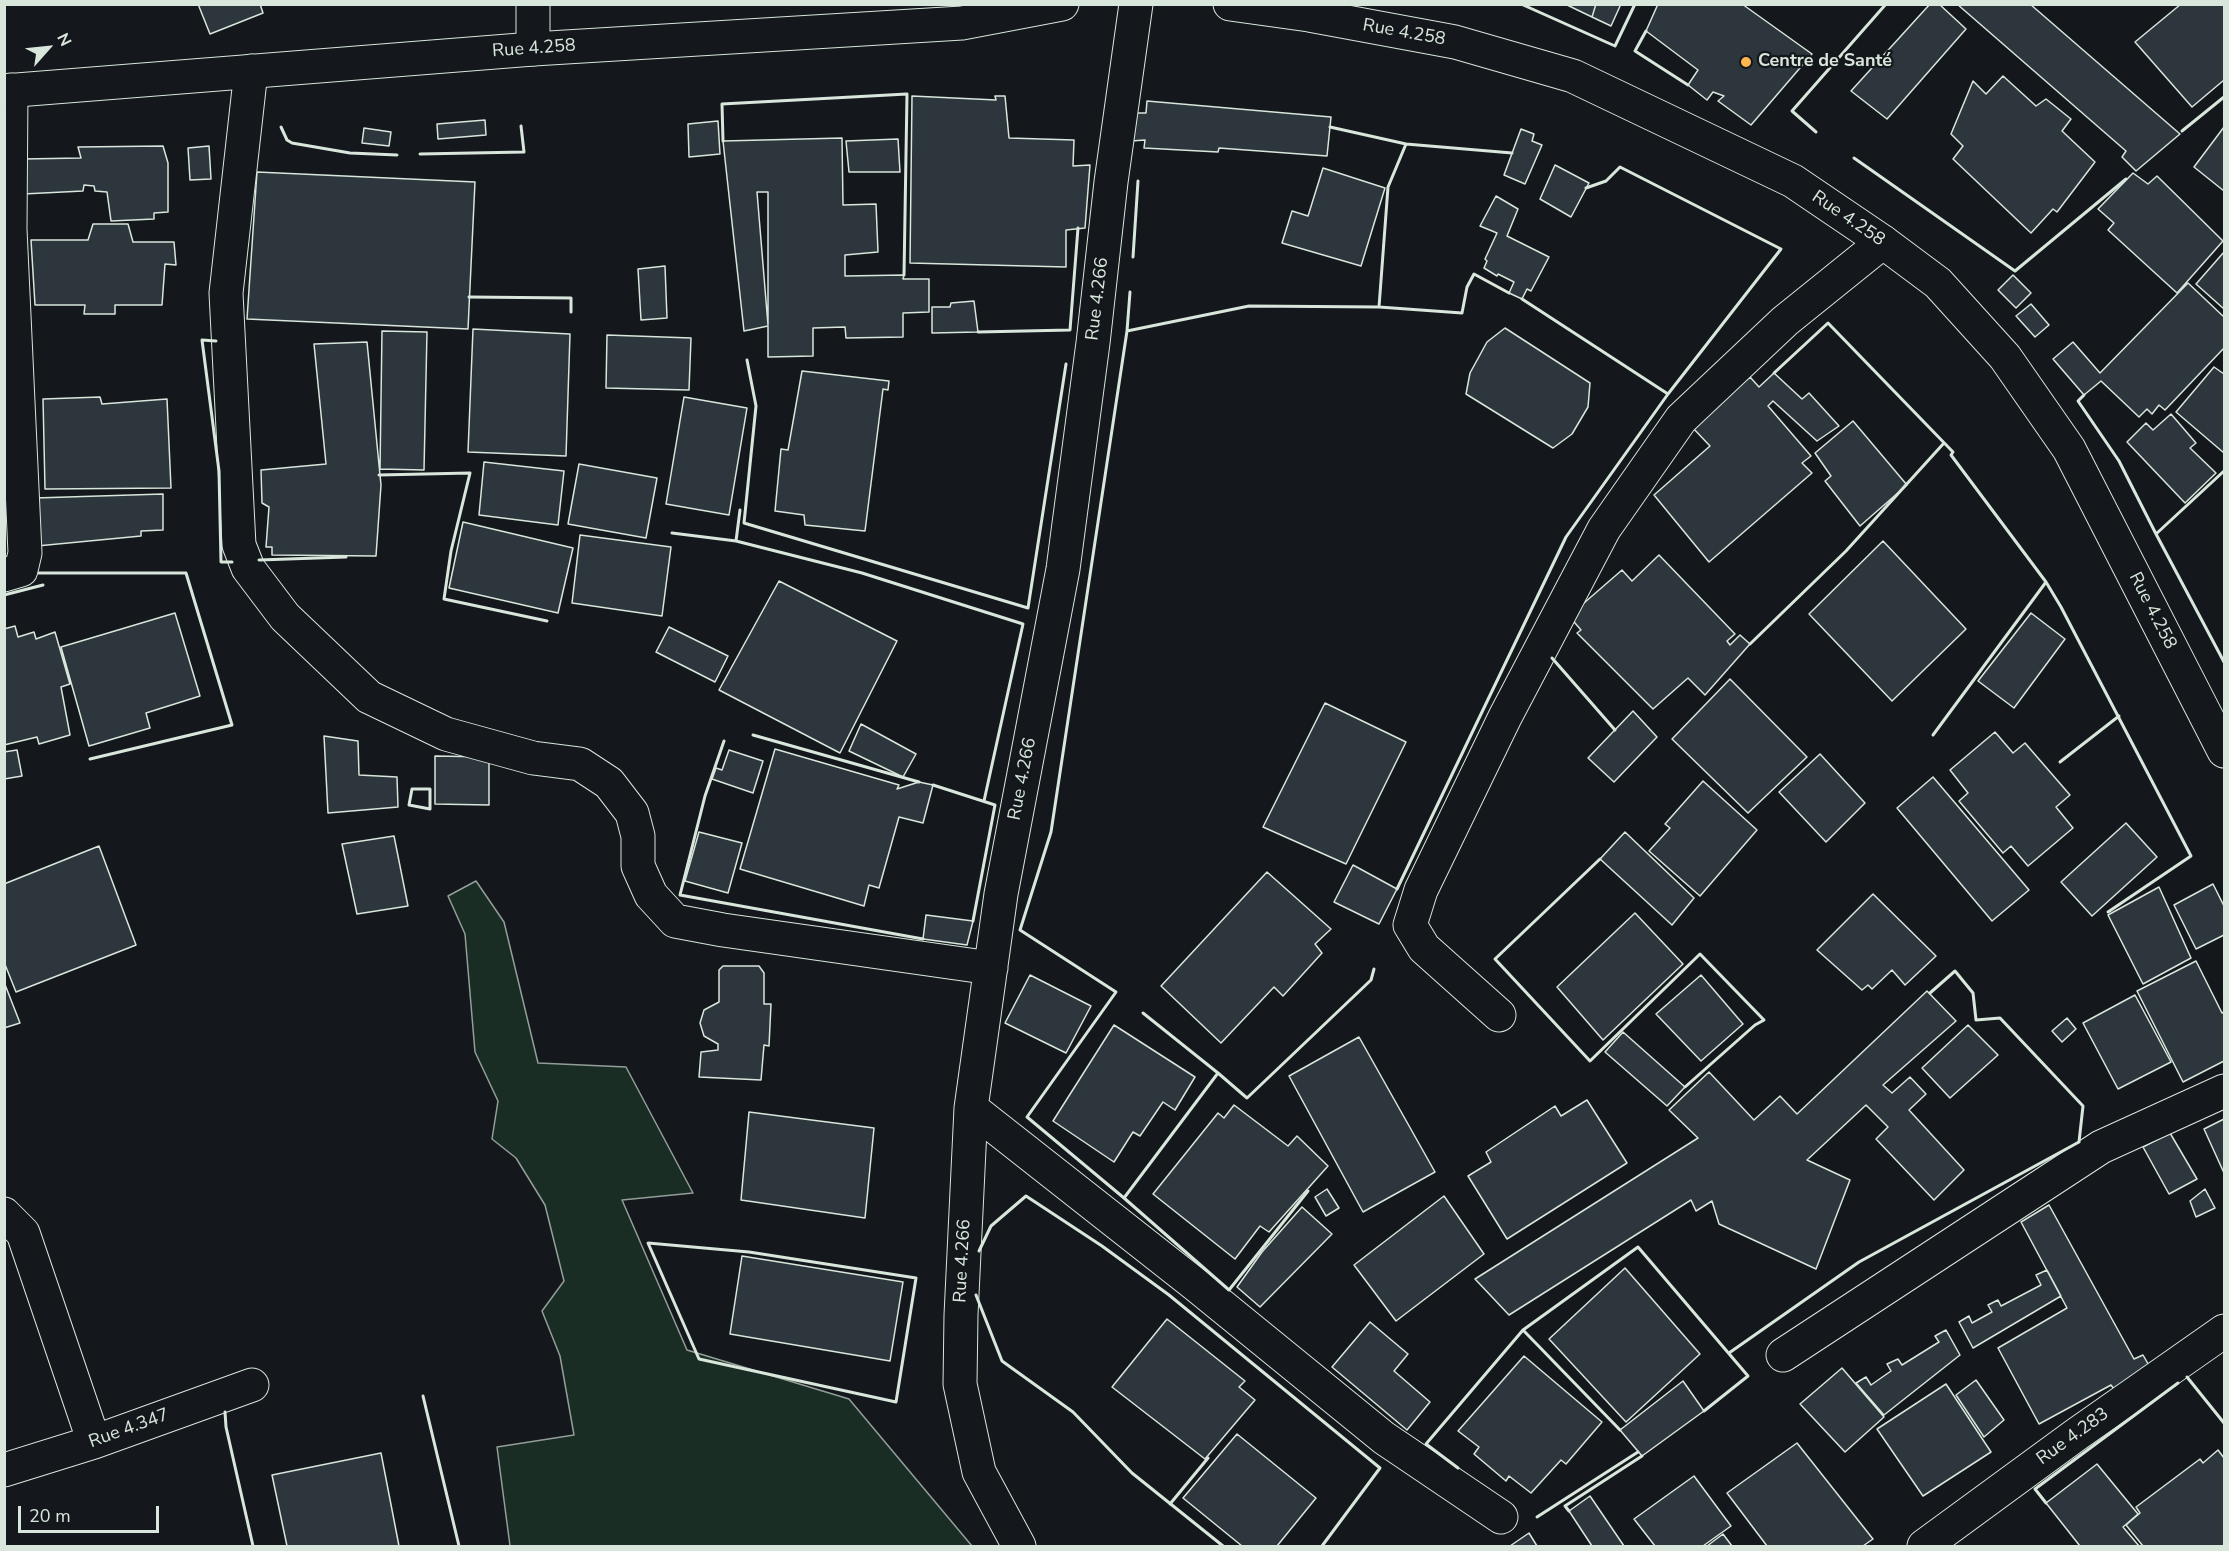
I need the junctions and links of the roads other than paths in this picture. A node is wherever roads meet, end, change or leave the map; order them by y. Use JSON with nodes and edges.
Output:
{"nodes":[{"id":1,"x":532,"y":4,"type":"edge"},
{"id":2,"x":995,"y":4,"type":"edge"},
{"id":3,"x":1062,"y":4,"type":"edge"},
{"id":4,"x":1136,"y":4,"type":"edge"},
{"id":5,"x":1230,"y":4,"type":"edge"},
{"id":6,"x":1298,"y":10,"type":"edge"},
{"id":7,"x":962,"y":23,"type":"junction"},
{"id":8,"x":533,"y":49,"type":"junction"},
{"id":9,"x":251,"y":71,"type":"junction"},
{"id":10,"x":8,"y":90,"type":"edge"},
{"id":11,"x":1883,"y":242,"type":"junction"},
{"id":12,"x":4,"y":575,"type":"edge"},
{"id":13,"x":2224,"y":751,"type":"edge"},
{"id":14,"x":991,"y":968,"type":"junction"},
{"id":15,"x":1499,"y":1015,"type":"dead end"},
{"id":16,"x":2224,"y":1091,"type":"edge"},
{"id":17,"x":971,"y":1108,"type":"junction"},
{"id":18,"x":4,"y":1214,"type":"edge"},
{"id":19,"x":2224,"y":1331,"type":"edge"},
{"id":20,"x":1783,"y":1356,"type":"dead end"},
{"id":21,"x":252,"y":1385,"type":"dead end"},
{"id":22,"x":94,"y":1442,"type":"junction"},
{"id":23,"x":4,"y":1470,"type":"edge"},
{"id":24,"x":1501,"y":1517,"type":"dead end"},
{"id":25,"x":1018,"y":1546,"type":"edge"},
{"id":26,"x":1924,"y":1546,"type":"edge"}],
"edges":[{"from":1,"to":8,"type":"main road"},
{"from":2,"to":7,"type":"main road"},
{"from":3,"to":7,"type":"main road","name":"Rue 4.258"},
{"from":4,"to":14,"type":"main road","name":"Rue 4.266"},
{"from":5,"to":6,"type":"main road","name":"Rue 4.258"},
{"from":6,"to":11,"type":"main road","name":"Rue 4.258"},
{"from":7,"to":8,"type":"main road","name":"Rue 4.258"},
{"from":8,"to":9,"type":"main road","name":"Rue 4.258"},
{"from":9,"to":10,"type":"main road","name":"Rue 4.258"},
{"from":9,"to":14,"type":"main road"},
{"from":10,"to":12,"type":"main road"},
{"from":11,"to":13,"type":"main road","name":"Rue 4.258"},
{"from":11,"to":15,"type":"main road"},
{"from":14,"to":17,"type":"main road","name":"Rue 4.266"},
{"from":16,"to":20,"type":"main road"},
{"from":17,"to":24,"type":"main road"},
{"from":17,"to":25,"type":"main road","name":"Rue 4.266"},
{"from":18,"to":22,"type":"main road"},
{"from":19,"to":26,"type":"main road","name":"Rue 4.283"},
{"from":21,"to":22,"type":"main road","name":"Rue 4.347"},
{"from":22,"to":23,"type":"main road","name":"Rue 4.347"}]}
